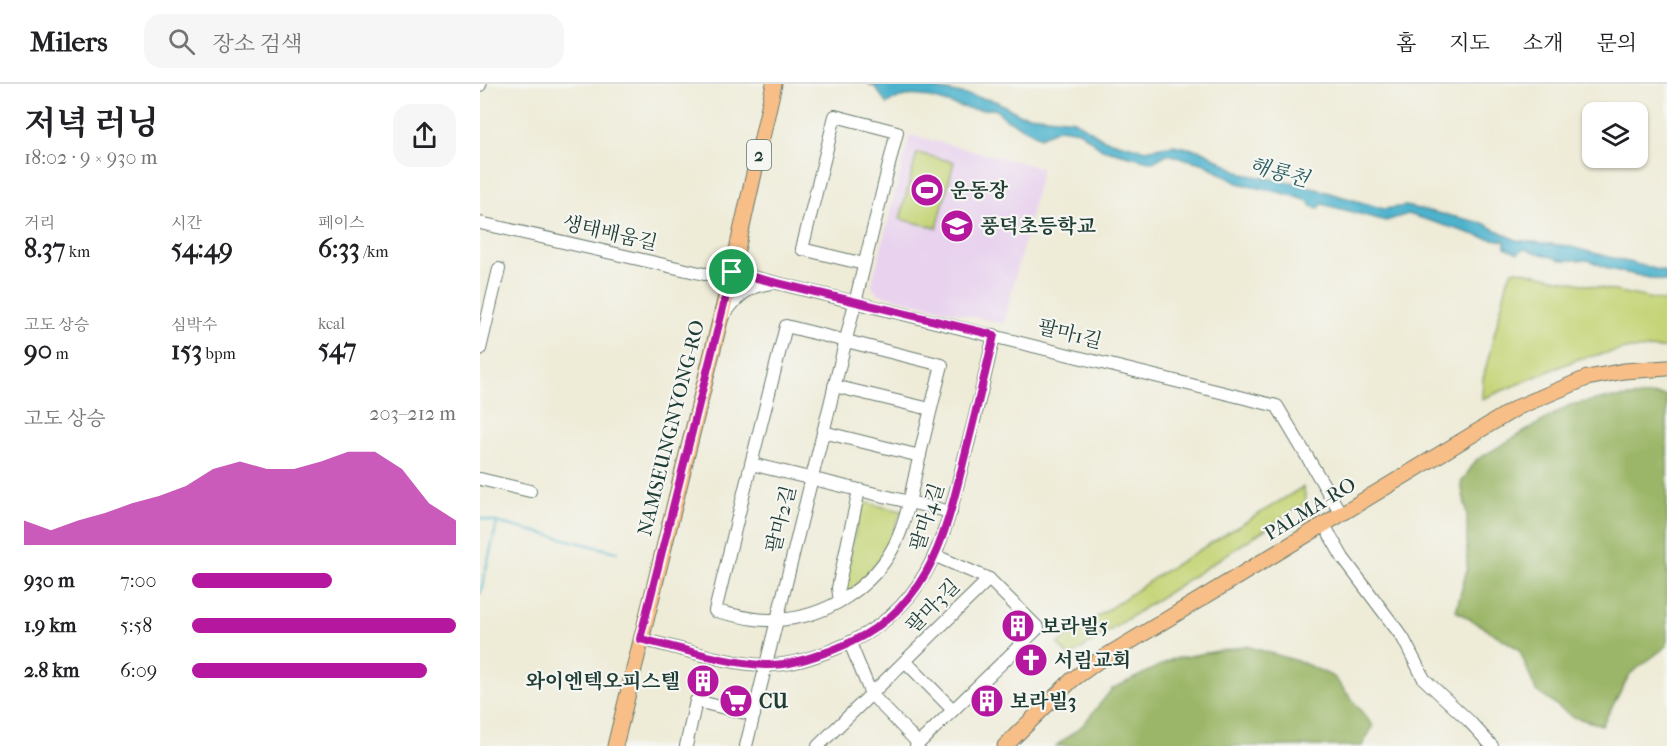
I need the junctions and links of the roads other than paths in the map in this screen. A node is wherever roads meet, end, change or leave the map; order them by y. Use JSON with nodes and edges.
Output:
{"nodes":[{"id":1,"x":774,"y":85,"type":"edge"},
{"id":2,"x":480,"y":223,"type":"edge"},
{"id":3,"x":864,"y":264,"type":"junction"},
{"id":4,"x":500,"y":269,"type":"dead end"},
{"id":5,"x":732,"y":272,"type":"junction"},
{"id":6,"x":775,"y":282,"type":"junction"},
{"id":7,"x":855,"y":302,"type":"junction"},
{"id":8,"x":720,"y":319,"type":"junction"},
{"id":9,"x":482,"y":335,"type":"edge"},
{"id":10,"x":994,"y":335,"type":"junction"},
{"id":11,"x":845,"y":341,"type":"junction"},
{"id":12,"x":480,"y":349,"type":"edge"},
{"id":13,"x":1667,"y":368,"type":"edge"},
{"id":14,"x":834,"y":386,"type":"junction"},
{"id":15,"x":930,"y":409,"type":"junction"},
{"id":16,"x":823,"y":432,"type":"junction"},
{"id":17,"x":920,"y":456,"type":"junction"},
{"id":18,"x":751,"y":464,"type":"junction"},
{"id":19,"x":812,"y":478,"type":"junction"},
{"id":20,"x":480,"y":479,"type":"edge"},
{"id":21,"x":860,"y":490,"type":"junction"},
{"id":22,"x":530,"y":491,"type":"dead end"},
{"id":23,"x":909,"y":502,"type":"junction"},
{"id":24,"x":951,"y":512,"type":"junction"},
{"id":25,"x":1341,"y":514,"type":"junction"},
{"id":26,"x":1324,"y":525,"type":"junction"},
{"id":27,"x":936,"y":556,"type":"junction"},
{"id":28,"x":989,"y":579,"type":"junction"},
{"id":29,"x":840,"y":601,"type":"junction"},
{"id":30,"x":776,"y":620,"type":"junction"},
{"id":31,"x":640,"y":639,"type":"junction"},
{"id":32,"x":850,"y":643,"type":"junction"},
{"id":33,"x":905,"y":661,"type":"junction"},
{"id":34,"x":766,"y":665,"type":"junction"},
{"id":35,"x":871,"y":694,"type":"junction"},
{"id":36,"x":953,"y":710,"type":"junction"},
{"id":37,"x":754,"y":715,"type":"junction"},
{"id":38,"x":917,"y":745,"type":"edge"},
{"id":39,"x":615,"y":746,"type":"edge"},
{"id":40,"x":686,"y":746,"type":"edge"},
{"id":41,"x":746,"y":746,"type":"edge"},
{"id":42,"x":818,"y":746,"type":"edge"},
{"id":43,"x":1005,"y":746,"type":"edge"},
{"id":44,"x":1492,"y":746,"type":"edge"}],
"edges":[{"from":1,"to":5,"type":"main road","name":"NAMSEUNGNYONG-RO","number":"2"},
{"from":2,"to":5,"type":"street","name":"생태배움길"},
{"from":3,"to":3,"type":"street","name":"팔마2길"},
{"from":3,"to":7,"type":"street","name":"팔마2길"},
{"from":4,"to":9,"type":"street"},
{"from":5,"to":6,"type":"street","name":"팔마1길"},
{"from":5,"to":8,"type":"main road","name":"NAMSEUNGNYONG-RO","number":"2"},
{"from":6,"to":7,"type":"street","name":"팔마1길"},
{"from":6,"to":8,"type":"street"},
{"from":7,"to":10,"type":"street","name":"팔마1길"},
{"from":7,"to":11,"type":"street","name":"팔마2길"},
{"from":8,"to":31,"type":"main road","name":"NAMSEUNGNYONG-RO","number":"2"},
{"from":9,"to":12,"type":"street"},
{"from":10,"to":24,"type":"street","name":"팔마4길"},
{"from":10,"to":25,"type":"street","name":"팔마1길"},
{"from":11,"to":14,"type":"street","name":"팔마2길"},
{"from":11,"to":15,"type":"street"},
{"from":11,"to":18,"type":"street"},
{"from":13,"to":25,"type":"main road","name":"PALMA-RO"},
{"from":14,"to":15,"type":"street"},
{"from":14,"to":16,"type":"street","name":"팔마2길"},
{"from":15,"to":17,"type":"street"},
{"from":16,"to":17,"type":"street"},
{"from":16,"to":19,"type":"street","name":"팔마2길"},
{"from":17,"to":23,"type":"street"},
{"from":18,"to":19,"type":"street"},
{"from":18,"to":30,"type":"street"},
{"from":19,"to":21,"type":"street"},
{"from":19,"to":30,"type":"street","name":"팔마2길"},
{"from":20,"to":22,"type":"street"},
{"from":21,"to":23,"type":"street"},
{"from":21,"to":29,"type":"street"},
{"from":23,"to":24,"type":"street"},
{"from":23,"to":29,"type":"street"},
{"from":24,"to":27,"type":"street","name":"팔마4길"},
{"from":25,"to":26,"type":"main road","name":"PALMA-RO"},
{"from":26,"to":43,"type":"main road","name":"PALMA-RO"},
{"from":26,"to":44,"type":"street"},
{"from":27,"to":28,"type":"street"},
{"from":27,"to":32,"type":"street","name":"팔마4길"},
{"from":28,"to":33,"type":"street","name":"팔마3길"},
{"from":28,"to":36,"type":"street"},
{"from":29,"to":30,"type":"street"},
{"from":30,"to":34,"type":"street","name":"팔마2길"},
{"from":31,"to":34,"type":"street","name":"팔마4길"},
{"from":31,"to":39,"type":"main road","name":"NAMSEUNGNYONG-RO","number":"2"},
{"from":32,"to":34,"type":"street","name":"팔마4길"},
{"from":32,"to":35,"type":"street"},
{"from":33,"to":35,"type":"street","name":"팔마3길"},
{"from":33,"to":36,"type":"street","name":"팔마3길"},
{"from":34,"to":37,"type":"street","name":"팔마2길"},
{"from":35,"to":38,"type":"street"},
{"from":35,"to":42,"type":"street","name":"팔마3길"},
{"from":36,"to":38,"type":"street"},
{"from":37,"to":40,"type":"street"},
{"from":37,"to":41,"type":"street","name":"팔마2길"}]}
